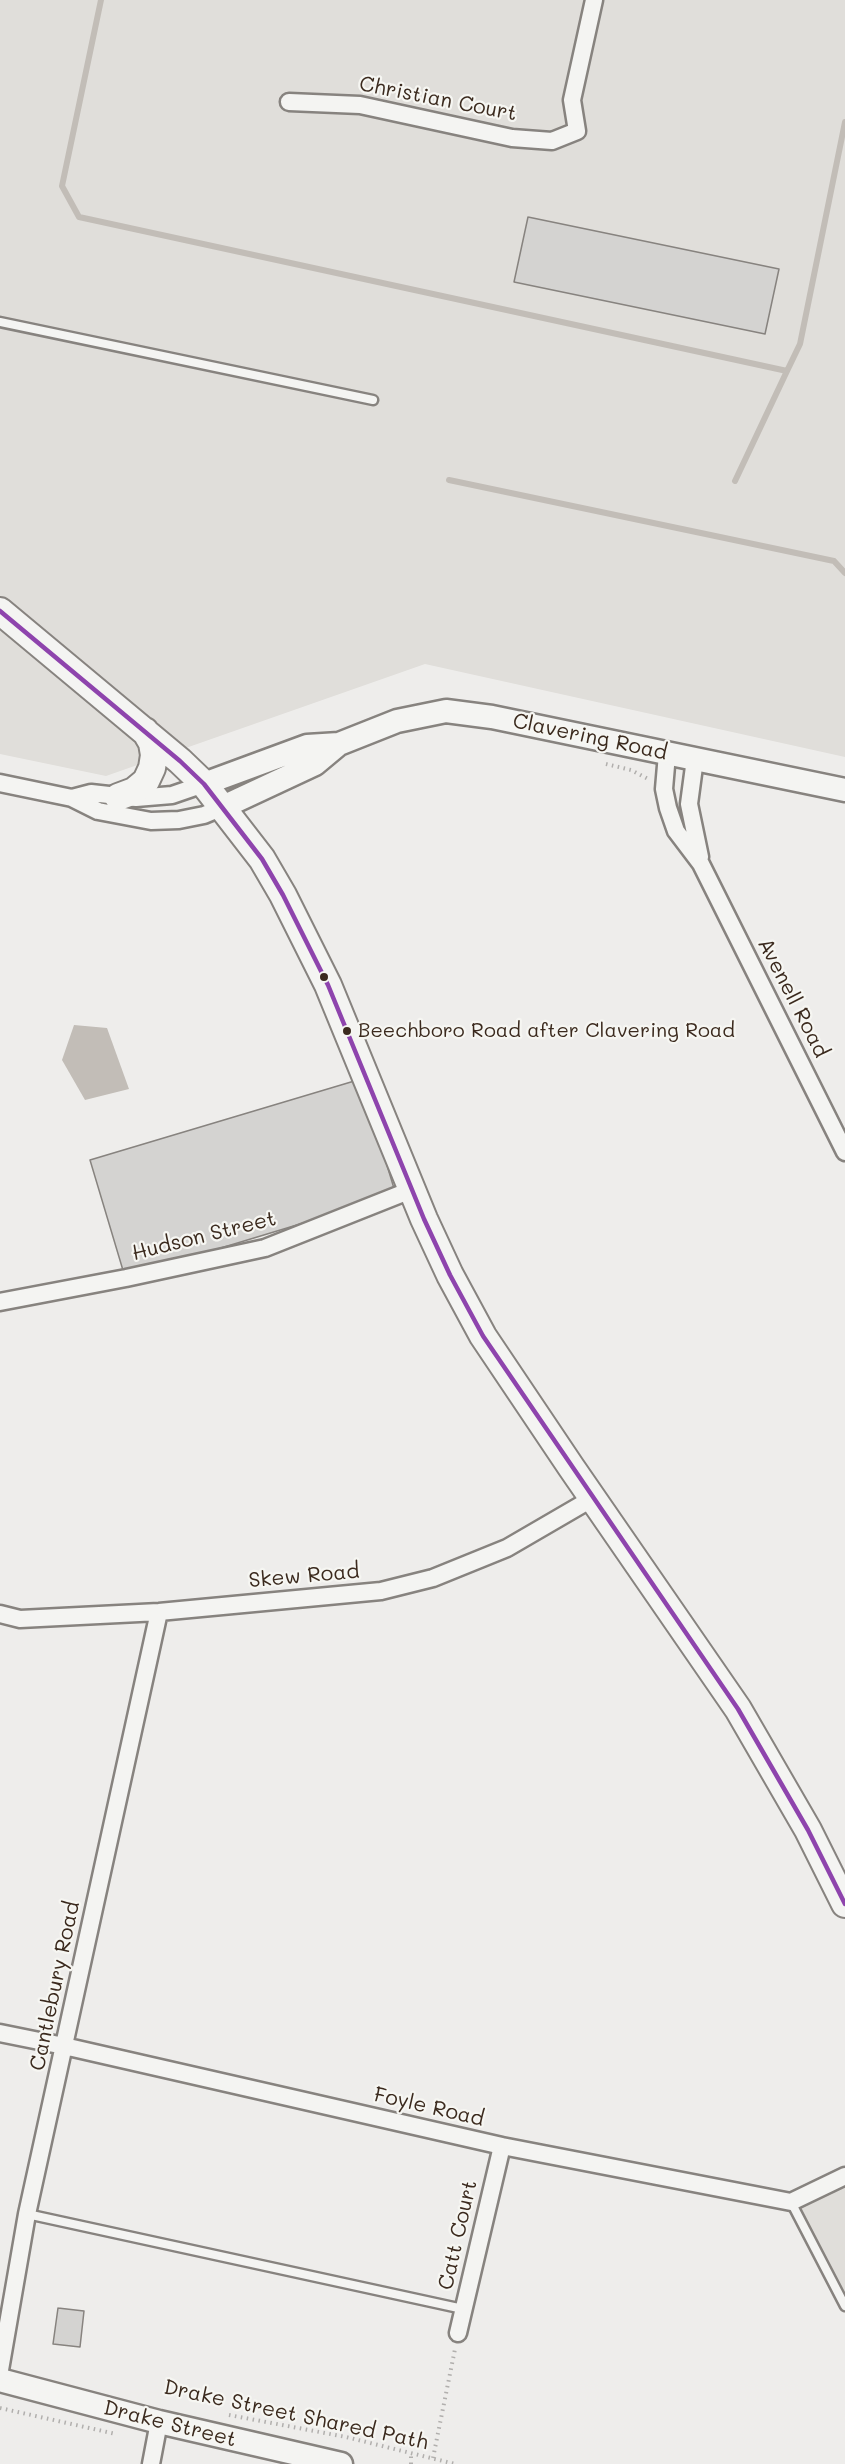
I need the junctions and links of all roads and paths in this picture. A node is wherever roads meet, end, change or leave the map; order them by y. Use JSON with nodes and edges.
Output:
{"nodes":[{"id":1,"x":594,"y":0,"type":"edge"},
{"id":2,"x":289,"y":102,"type":"dead end"},
{"id":3,"x":0,"y":322,"type":"edge"},
{"id":4,"x":373,"y":400,"type":"dead end"},
{"id":5,"x":0,"y":611,"type":"edge"},
{"id":6,"x":145,"y":731,"type":"junction"},
{"id":7,"x":339,"y":744,"type":"junction"},
{"id":8,"x":667,"y":754,"type":"junction"},
{"id":9,"x":695,"y":759,"type":"junction"},
{"id":10,"x":600,"y":762,"type":"dead end"},
{"id":11,"x":652,"y":781,"type":"dead end"},
{"id":12,"x":0,"y":783,"type":"edge"},
{"id":13,"x":204,"y":784,"type":"junction"},
{"id":14,"x":845,"y":790,"type":"edge"},
{"id":15,"x":118,"y":797,"type":"junction"},
{"id":16,"x":72,"y":798,"type":"junction"},
{"id":17,"x":223,"y":807,"type":"junction"},
{"id":18,"x":701,"y":864,"type":"junction"},
{"id":19,"x":845,"y":1152,"type":"edge"},
{"id":20,"x":411,"y":1190,"type":"junction"},
{"id":21,"x":0,"y":1302,"type":"edge"},
{"id":22,"x":592,"y":1498,"type":"junction"},
{"id":23,"x":159,"y":1612,"type":"junction"},
{"id":24,"x":0,"y":1614,"type":"edge"},
{"id":25,"x":845,"y":1904,"type":"edge"},
{"id":26,"x":0,"y":2033,"type":"edge"},
{"id":27,"x":64,"y":2046,"type":"junction"},
{"id":28,"x":502,"y":2146,"type":"junction"},
{"id":29,"x":845,"y":2176,"type":"edge"},
{"id":30,"x":791,"y":2202,"type":"junction"},
{"id":31,"x":27,"y":2214,"type":"junction"},
{"id":32,"x":845,"y":2306,"type":"edge"},
{"id":33,"x":464,"y":2309,"type":"junction"},
{"id":34,"x":458,"y":2333,"type":"joint"},
{"id":35,"x":0,"y":2370,"type":"edge"},
{"id":36,"x":0,"y":2380,"type":"edge"},
{"id":37,"x":0,"y":2408,"type":"edge"},
{"id":38,"x":217,"y":2413,"type":"dead end"},
{"id":39,"x":159,"y":2422,"type":"junction"},
{"id":40,"x":121,"y":2435,"type":"dead end"},
{"id":41,"x":411,"y":2453,"type":"junction"},
{"id":42,"x":433,"y":2458,"type":"junction"},
{"id":43,"x":151,"y":2464,"type":"edge"},
{"id":44,"x":341,"y":2464,"type":"edge"},
{"id":45,"x":411,"y":2464,"type":"edge"},
{"id":46,"x":456,"y":2464,"type":"edge"}],
"edges":[{"from":1,"to":2,"type":"street","name":"Christian Court"},
{"from":3,"to":4,"type":"lane"},
{"from":5,"to":6,"type":"main road"},
{"from":6,"to":13,"type":"main road"},
{"from":6,"to":15,"type":"main road"},
{"from":7,"to":8,"type":"street","name":"Clavering Road"},
{"from":7,"to":13,"type":"street","name":"Clavering Road"},
{"from":7,"to":17,"type":"street","name":"Clavering Road"},
{"from":8,"to":9,"type":"street","name":"Clavering Road"},
{"from":8,"to":18,"type":"street","name":"Avenell Road"},
{"from":9,"to":14,"type":"street","name":"Clavering Road"},
{"from":9,"to":18,"type":"street","name":"Avenell Road"},
{"from":10,"to":11,"type":"path"},
{"from":12,"to":16,"type":"street"},
{"from":13,"to":15,"type":"street"},
{"from":13,"to":17,"type":"main road"},
{"from":15,"to":16,"type":"street"},
{"from":16,"to":17,"type":"street"},
{"from":17,"to":20,"type":"main road"},
{"from":18,"to":19,"type":"street","name":"Avenell Road"},
{"from":20,"to":21,"type":"street","name":"Hudson Street"},
{"from":20,"to":22,"type":"main road"},
{"from":22,"to":23,"type":"street","name":"Skew Road"},
{"from":22,"to":25,"type":"main road"},
{"from":23,"to":24,"type":"street","name":"Skew Road"},
{"from":23,"to":27,"type":"street","name":"Cantlebury Road"},
{"from":26,"to":27,"type":"street","name":"Foyle Road"},
{"from":27,"to":28,"type":"street","name":"Foyle Road"},
{"from":27,"to":31,"type":"street","name":"Cantlebury Road"},
{"from":28,"to":30,"type":"street","name":"Foyle Road"},
{"from":28,"to":33,"type":"street","name":"Catt Court"},
{"from":29,"to":30,"type":"street"},
{"from":30,"to":32,"type":"lane"},
{"from":31,"to":33,"type":"lane"},
{"from":31,"to":35,"type":"street","name":"Cantlebury Road"},
{"from":33,"to":34,"type":"street","name":"Catt Court"},
{"from":34,"to":42,"type":"path"},
{"from":36,"to":39,"type":"street","name":"Drake Street"},
{"from":37,"to":40,"type":"path"},
{"from":38,"to":41,"type":"path","name":"Drake Street Shared Path"},
{"from":39,"to":43,"type":"street"},
{"from":39,"to":44,"type":"street","name":"Drake Street"},
{"from":41,"to":42,"type":"path","name":"Drake Street Shared Path"},
{"from":41,"to":45,"type":"path"},
{"from":42,"to":46,"type":"path","name":"Drake Street Shared Path"}]}
